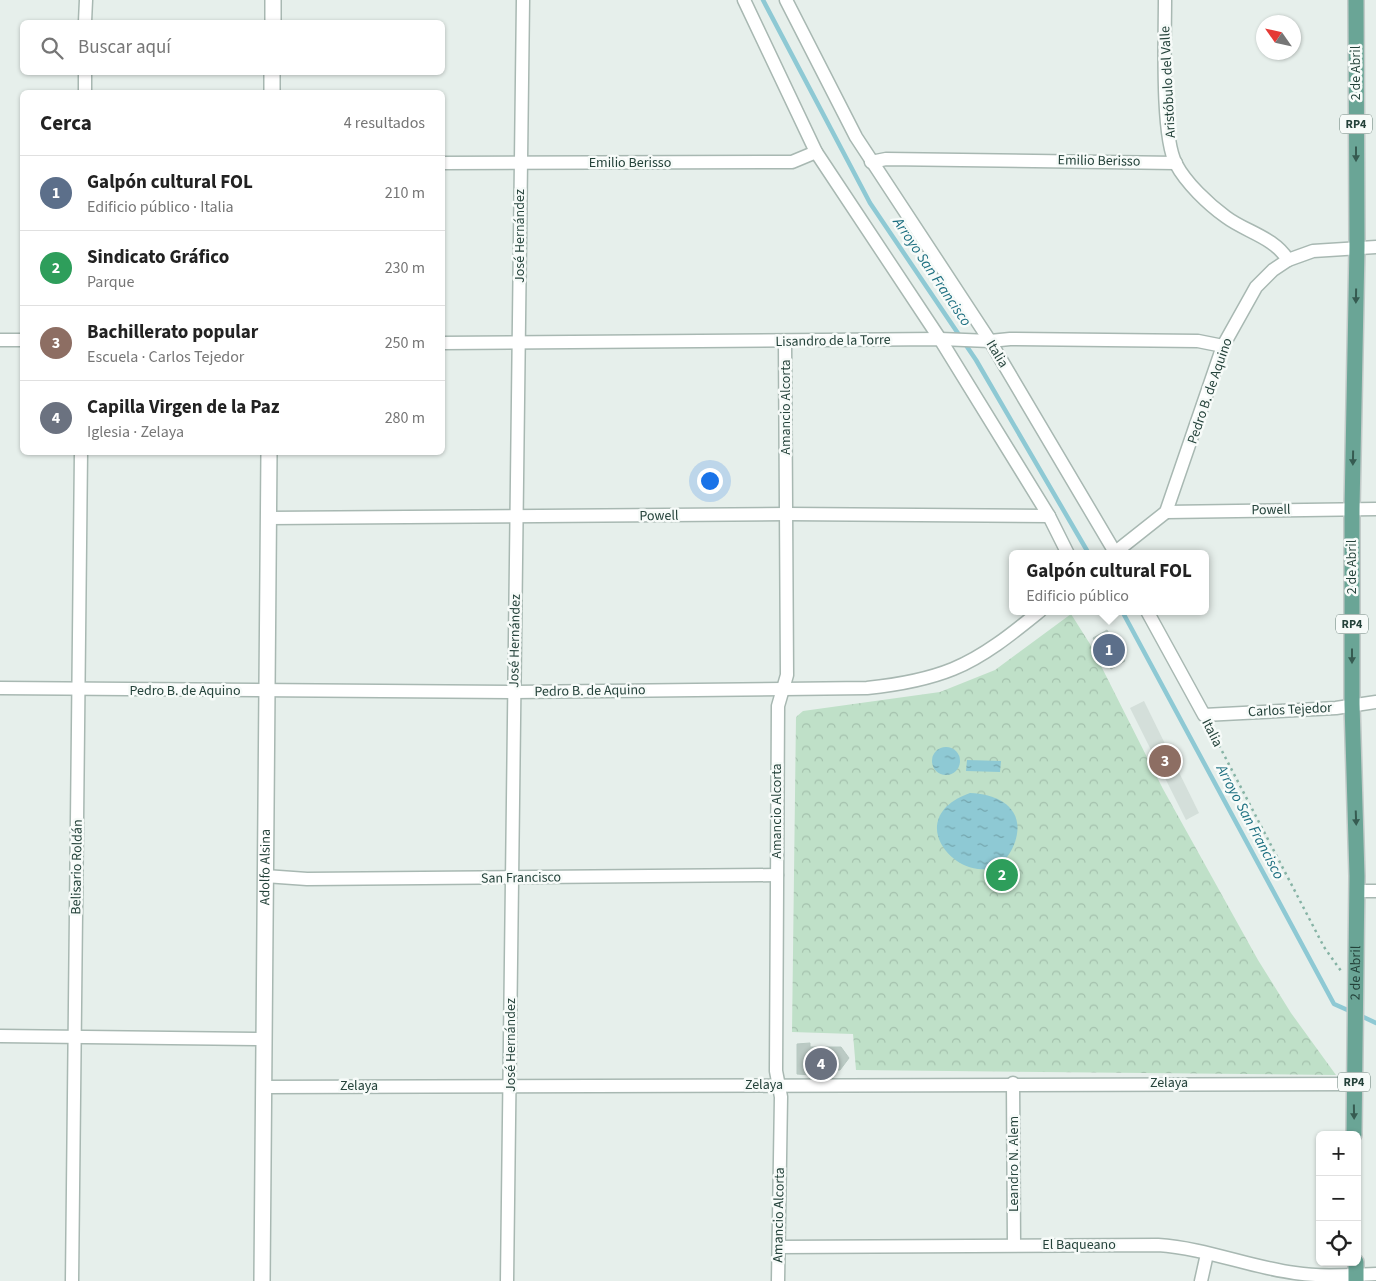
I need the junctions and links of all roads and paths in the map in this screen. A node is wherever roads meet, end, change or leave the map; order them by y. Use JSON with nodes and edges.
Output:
{"nodes":[{"id":1,"x":86,"y":0,"type":"edge"},
{"id":2,"x":273,"y":0,"type":"edge"},
{"id":3,"x":523,"y":0,"type":"edge"},
{"id":4,"x":744,"y":0,"type":"edge"},
{"id":5,"x":786,"y":0,"type":"edge"},
{"id":6,"x":1165,"y":0,"type":"edge"},
{"id":7,"x":1356,"y":0,"type":"edge"},
{"id":8,"x":86,"y":20,"type":"edge"},
{"id":9,"x":273,"y":20,"type":"edge"},
{"id":10,"x":85,"y":75,"type":"edge"},
{"id":11,"x":272,"y":75,"type":"edge"},
{"id":12,"x":85,"y":90,"type":"edge"},
{"id":13,"x":272,"y":90,"type":"edge"},
{"id":14,"x":816,"y":152,"type":"junction"},
{"id":15,"x":872,"y":162,"type":"junction"},
{"id":16,"x":445,"y":163,"type":"edge"},
{"id":17,"x":1176,"y":163,"type":"junction"},
{"id":18,"x":520,"y":164,"type":"junction"},
{"id":19,"x":1356,"y":247,"type":"junction"},
{"id":20,"x":1376,"y":247,"type":"edge"},
{"id":21,"x":1288,"y":260,"type":"junction"},
{"id":22,"x":0,"y":340,"type":"edge"},
{"id":23,"x":20,"y":340,"type":"edge"},
{"id":24,"x":946,"y":340,"type":"junction"},
{"id":25,"x":786,"y":341,"type":"junction"},
{"id":26,"x":984,"y":341,"type":"junction"},
{"id":27,"x":445,"y":343,"type":"edge"},
{"id":28,"x":519,"y":343,"type":"junction"},
{"id":29,"x":1223,"y":346,"type":"junction"},
{"id":30,"x":81,"y":455,"type":"edge"},
{"id":31,"x":269,"y":455,"type":"edge"},
{"id":32,"x":1352,"y":509,"type":"junction"},
{"id":33,"x":1376,"y":509,"type":"edge"},
{"id":34,"x":1166,"y":512,"type":"junction"},
{"id":35,"x":787,"y":514,"type":"junction"},
{"id":36,"x":1049,"y":516,"type":"junction"},
{"id":37,"x":269,"y":518,"type":"junction"},
{"id":38,"x":516,"y":518,"type":"junction"},
{"id":39,"x":1066,"y":550,"type":"edge"},
{"id":40,"x":1112,"y":550,"type":"edge"},
{"id":41,"x":1118,"y":550,"type":"edge"},
{"id":42,"x":1034,"y":615,"type":"edge"},
{"id":43,"x":1149,"y":615,"type":"edge"},
{"id":44,"x":0,"y":688,"type":"edge"},
{"id":45,"x":784,"y":688,"type":"junction"},
{"id":46,"x":79,"y":690,"type":"junction"},
{"id":47,"x":266,"y":691,"type":"junction"},
{"id":48,"x":514,"y":692,"type":"junction"},
{"id":49,"x":1376,"y":702,"type":"edge"},
{"id":50,"x":1352,"y":704,"type":"junction"},
{"id":51,"x":1204,"y":715,"type":"junction"},
{"id":52,"x":777,"y":874,"type":"junction"},
{"id":53,"x":265,"y":876,"type":"junction"},
{"id":54,"x":514,"y":878,"type":"junction"},
{"id":55,"x":1357,"y":891,"type":"junction"},
{"id":56,"x":1376,"y":891,"type":"edge"},
{"id":57,"x":1357,"y":975,"type":"junction"},
{"id":58,"x":0,"y":1036,"type":"edge"},
{"id":59,"x":75,"y":1037,"type":"junction"},
{"id":60,"x":264,"y":1039,"type":"junction"},
{"id":61,"x":1013,"y":1083,"type":"junction"},
{"id":62,"x":1354,"y":1084,"type":"junction"},
{"id":63,"x":778,"y":1085,"type":"junction"},
{"id":64,"x":511,"y":1086,"type":"junction"},
{"id":65,"x":264,"y":1087,"type":"junction"},
{"id":66,"x":1354,"y":1131,"type":"edge"},
{"id":67,"x":1014,"y":1245,"type":"junction"},
{"id":68,"x":779,"y":1247,"type":"junction"},
{"id":69,"x":1207,"y":1254,"type":"junction"},
{"id":70,"x":1356,"y":1273,"type":"edge"},
{"id":71,"x":1376,"y":1274,"type":"edge"},
{"id":72,"x":72,"y":1281,"type":"edge"},
{"id":73,"x":262,"y":1281,"type":"edge"},
{"id":74,"x":507,"y":1281,"type":"edge"},
{"id":75,"x":778,"y":1281,"type":"edge"},
{"id":76,"x":1201,"y":1281,"type":"edge"}],
"edges":[{"from":1,"to":8,"type":"street"},
{"from":2,"to":9,"type":"street"},
{"from":3,"to":18,"type":"street","name":"José Hernández"},
{"from":4,"to":14,"type":"street"},
{"from":5,"to":15,"type":"street","name":"Italia"},
{"from":6,"to":17,"type":"street","name":"Aristóbulo del Valle"},
{"from":7,"to":19,"type":"main road","name":"2 de Abril","number":"RP4","one_way":true},
{"from":10,"to":12,"type":"street"},
{"from":11,"to":13,"type":"street"},
{"from":14,"to":18,"type":"street","name":"Emilio Berisso"},
{"from":14,"to":24,"type":"street"},
{"from":15,"to":17,"type":"street","name":"Emilio Berisso"},
{"from":15,"to":26,"type":"street","name":"Italia"},
{"from":16,"to":18,"type":"street","name":"Emilio Berisso"},
{"from":17,"to":21,"type":"street"},
{"from":18,"to":28,"type":"street","name":"José Hernández"},
{"from":19,"to":20,"type":"street"},
{"from":19,"to":21,"type":"street","name":"Pedro B. de Aquino"},
{"from":19,"to":32,"type":"main road","name":"2 de Abril","number":"RP4","one_way":true},
{"from":21,"to":29,"type":"street","name":"Pedro B. de Aquino"},
{"from":22,"to":23,"type":"street"},
{"from":24,"to":25,"type":"street","name":"Lisandro de la Torre"},
{"from":24,"to":26,"type":"street","name":"Lisandro de la Torre"},
{"from":24,"to":36,"type":"street"},
{"from":25,"to":28,"type":"street","name":"Lisandro de la Torre"},
{"from":25,"to":35,"type":"street","name":"Amancio Alcorta"},
{"from":26,"to":29,"type":"street","name":"Lisandro de la Torre"},
{"from":26,"to":40,"type":"street","name":"Italia"},
{"from":27,"to":28,"type":"street","name":"Lisandro de la Torre"},
{"from":28,"to":38,"type":"street","name":"José Hernández"},
{"from":29,"to":34,"type":"street","name":"Pedro B. de Aquino"},
{"from":30,"to":46,"type":"street","name":"Belisario Roldán"},
{"from":31,"to":37,"type":"street","name":"Adolfo Alsina"},
{"from":32,"to":33,"type":"street","name":"Powell"},
{"from":32,"to":34,"type":"street","name":"Powell"},
{"from":32,"to":50,"type":"main road","name":"2 de Abril","number":"RP4","one_way":true},
{"from":34,"to":41,"type":"street","name":"Pedro B. de Aquino"},
{"from":35,"to":36,"type":"street","name":"Powell"},
{"from":35,"to":38,"type":"street","name":"Powell"},
{"from":35,"to":45,"type":"street","name":"Amancio Alcorta"},
{"from":36,"to":39,"type":"street"},
{"from":37,"to":38,"type":"street","name":"Powell"},
{"from":37,"to":47,"type":"street","name":"Adolfo Alsina"},
{"from":38,"to":48,"type":"street","name":"José Hernández"},
{"from":42,"to":45,"type":"street","name":"Pedro B. de Aquino"},
{"from":43,"to":51,"type":"street","name":"Italia"},
{"from":44,"to":46,"type":"street","name":"Pedro B. de Aquino"},
{"from":45,"to":48,"type":"street","name":"Pedro B. de Aquino"},
{"from":45,"to":52,"type":"street","name":"Amancio Alcorta"},
{"from":46,"to":47,"type":"street","name":"Pedro B. de Aquino"},
{"from":46,"to":59,"type":"street","name":"Belisario Roldán"},
{"from":47,"to":48,"type":"street","name":"Pedro B. de Aquino"},
{"from":47,"to":53,"type":"street","name":"Adolfo Alsina"},
{"from":48,"to":54,"type":"street","name":"José Hernández"},
{"from":49,"to":50,"type":"street","name":"Carlos Tejedor"},
{"from":50,"to":51,"type":"street","name":"Carlos Tejedor"},
{"from":50,"to":55,"type":"main road","name":"2 de Abril","number":"RP4","one_way":true},
{"from":51,"to":57,"type":"path","name":"Italia"},
{"from":52,"to":54,"type":"street","name":"San Francisco"},
{"from":52,"to":63,"type":"street","name":"Amancio Alcorta"},
{"from":53,"to":54,"type":"street","name":"San Francisco"},
{"from":53,"to":60,"type":"street","name":"Adolfo Alsina"},
{"from":54,"to":64,"type":"street","name":"José Hernández"},
{"from":55,"to":56,"type":"street"},
{"from":55,"to":57,"type":"main road","name":"2 de Abril","number":"RP4"},
{"from":57,"to":62,"type":"main road","name":"2 de Abril","number":"RP4"},
{"from":58,"to":59,"type":"street"},
{"from":59,"to":60,"type":"street"},
{"from":59,"to":72,"type":"street","name":"Belisario Roldán"},
{"from":60,"to":65,"type":"street","name":"Adolfo Alsina"},
{"from":61,"to":62,"type":"street","name":"Zelaya"},
{"from":61,"to":63,"type":"street","name":"Zelaya"},
{"from":61,"to":67,"type":"street","name":"Leandro N. Alem"},
{"from":62,"to":66,"type":"main road","name":"2 de Abril","number":"RP4","one_way":true},
{"from":63,"to":64,"type":"street","name":"Zelaya"},
{"from":63,"to":68,"type":"street","name":"Amancio Alcorta"},
{"from":64,"to":65,"type":"street","name":"Zelaya"},
{"from":64,"to":74,"type":"street","name":"José Hernández"},
{"from":65,"to":73,"type":"street","name":"Adolfo Alsina"},
{"from":67,"to":68,"type":"street","name":"El Baqueano"},
{"from":67,"to":69,"type":"street","name":"El Baqueano"},
{"from":68,"to":75,"type":"street","name":"Amancio Alcorta"},
{"from":69,"to":70,"type":"street","name":"El Baqueano"},
{"from":69,"to":76,"type":"street"},
{"from":70,"to":71,"type":"street","name":"El Baqueano"}]}
